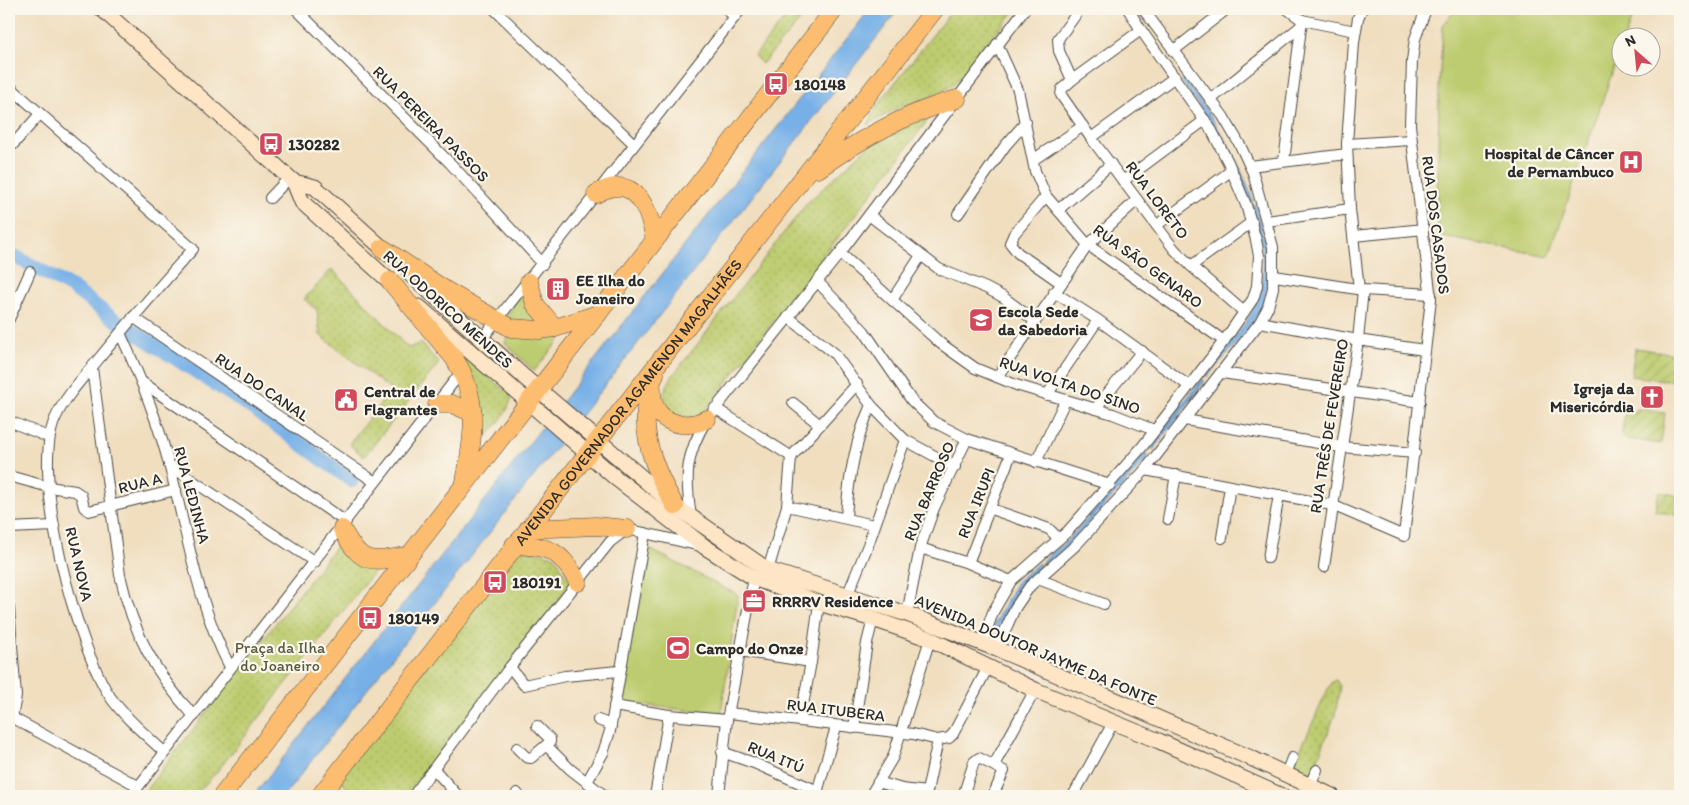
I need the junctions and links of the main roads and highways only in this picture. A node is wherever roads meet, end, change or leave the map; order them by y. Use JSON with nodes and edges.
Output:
{"nodes":[{"id":1,"x":102,"y":9,"type":"edge"},
{"id":2,"x":835,"y":9,"type":"edge"},
{"id":3,"x":936,"y":9,"type":"edge"},
{"id":4,"x":957,"y":99,"type":"road end"},
{"id":5,"x":291,"y":180,"type":"junction"},
{"id":6,"x":801,"y":181,"type":"junction"},
{"id":7,"x":596,"y":194,"type":"road end"},
{"id":8,"x":655,"y":240,"type":"junction"},
{"id":9,"x":382,"y":248,"type":"junction"},
{"id":10,"x":390,"y":281,"type":"junction"},
{"id":11,"x":529,"y":282,"type":"road end"},
{"id":12,"x":598,"y":313,"type":"junction"},
{"id":13,"x":555,"y":328,"type":"junction"},
{"id":14,"x":669,"y":350,"type":"junction"},
{"id":15,"x":652,"y":380,"type":"junction"},
{"id":16,"x":539,"y":389,"type":"junction"},
{"id":17,"x":437,"y":404,"type":"road end"},
{"id":18,"x":535,"y":408,"type":"junction"},
{"id":19,"x":473,"y":413,"type":"junction"},
{"id":20,"x":711,"y":413,"type":"road end"},
{"id":21,"x":593,"y":447,"type":"junction"},
{"id":22,"x":464,"y":486,"type":"junction"},
{"id":23,"x":675,"y":506,"type":"junction"},
{"id":24,"x":344,"y":526,"type":"road end"},
{"id":25,"x":627,"y":529,"type":"road end"},
{"id":26,"x":528,"y":530,"type":"junction"},
{"id":27,"x":514,"y":545,"type":"junction"},
{"id":28,"x":410,"y":555,"type":"junction"},
{"id":29,"x":578,"y":582,"type":"road end"},
{"id":30,"x":1028,"y":687,"type":"junction"},
{"id":31,"x":1144,"y":714,"type":"junction"},
{"id":32,"x":1266,"y":766,"type":"junction"},
{"id":33,"x":1246,"y":780,"type":"junction"},
{"id":34,"x":222,"y":796,"type":"edge"},
{"id":35,"x":320,"y":796,"type":"edge"},
{"id":36,"x":1282,"y":796,"type":"edge"},
{"id":37,"x":1332,"y":796,"type":"edge"}],
"edges":[{"from":1,"to":5,"type":"main road","name":"RUA ODORICO MENDES"},
{"from":2,"to":8,"type":"highway"},
{"from":3,"to":6,"type":"highway","name":"AVENIDA GOVERNADOR AGAMENON MAGALHÃES"},
{"from":4,"to":6,"type":"highway"},
{"from":5,"to":9,"type":"main road","name":"RUA ODORICO MENDES"},
{"from":5,"to":10,"type":"main road","name":"RUA ODORICO MENDES"},
{"from":6,"to":14,"type":"highway","name":"AVENIDA GOVERNADOR AGAMENON MAGALHÃES"},
{"from":7,"to":8,"type":"highway"},
{"from":8,"to":12,"type":"highway"},
{"from":9,"to":13,"type":"highway"},
{"from":9,"to":16,"type":"main road","name":"RUA ODORICO MENDES"},
{"from":10,"to":18,"type":"main road","name":"RUA ODORICO MENDES"},
{"from":10,"to":19,"type":"highway"},
{"from":11,"to":13,"type":"highway"},
{"from":12,"to":13,"type":"highway"},
{"from":12,"to":16,"type":"highway"},
{"from":14,"to":15,"type":"highway"},
{"from":14,"to":21,"type":"highway","name":"AVENIDA GOVERNADOR AGAMENON MAGALHÃES"},
{"from":15,"to":20,"type":"highway"},
{"from":15,"to":23,"type":"highway"},
{"from":16,"to":18,"type":"highway"},
{"from":16,"to":21,"type":"main road","name":"AVENIDA DOUTOR JAYME DA FONTE"},
{"from":17,"to":19,"type":"highway"},
{"from":18,"to":21,"type":"main road","name":"RUA ODORICO MENDES"},
{"from":18,"to":22,"type":"highway"},
{"from":19,"to":22,"type":"highway"},
{"from":21,"to":23,"type":"main road","name":"AVENIDA DOUTOR JAYME DA FONTE"},
{"from":21,"to":26,"type":"highway","name":"AVENIDA GOVERNADOR AGAMENON MAGALHÃES"},
{"from":21,"to":30,"type":"main road","name":"AVENIDA DOUTOR JAYME DA FONTE"},
{"from":22,"to":28,"type":"highway"},
{"from":23,"to":31,"type":"main road","name":"AVENIDA DOUTOR JAYME DA FONTE"},
{"from":24,"to":28,"type":"highway"},
{"from":25,"to":26,"type":"highway"},
{"from":26,"to":27,"type":"highway","name":"AVENIDA GOVERNADOR AGAMENON MAGALHÃES"},
{"from":27,"to":29,"type":"highway"},
{"from":27,"to":35,"type":"highway","name":"AVENIDA GOVERNADOR AGAMENON MAGALHÃES"},
{"from":28,"to":34,"type":"highway"},
{"from":30,"to":31,"type":"main road"},
{"from":30,"to":33,"type":"main road","name":"AVENIDA DOUTOR JAYME DA FONTE"},
{"from":31,"to":32,"type":"main road","name":"AVENIDA DOUTOR JAYME DA FONTE"},
{"from":32,"to":33,"type":"main road"},
{"from":32,"to":37,"type":"main road","name":"AVENIDA DOUTOR JAYME DA FONTE"},
{"from":33,"to":36,"type":"main road","name":"AVENIDA DOUTOR JAYME DA FONTE"}]}
